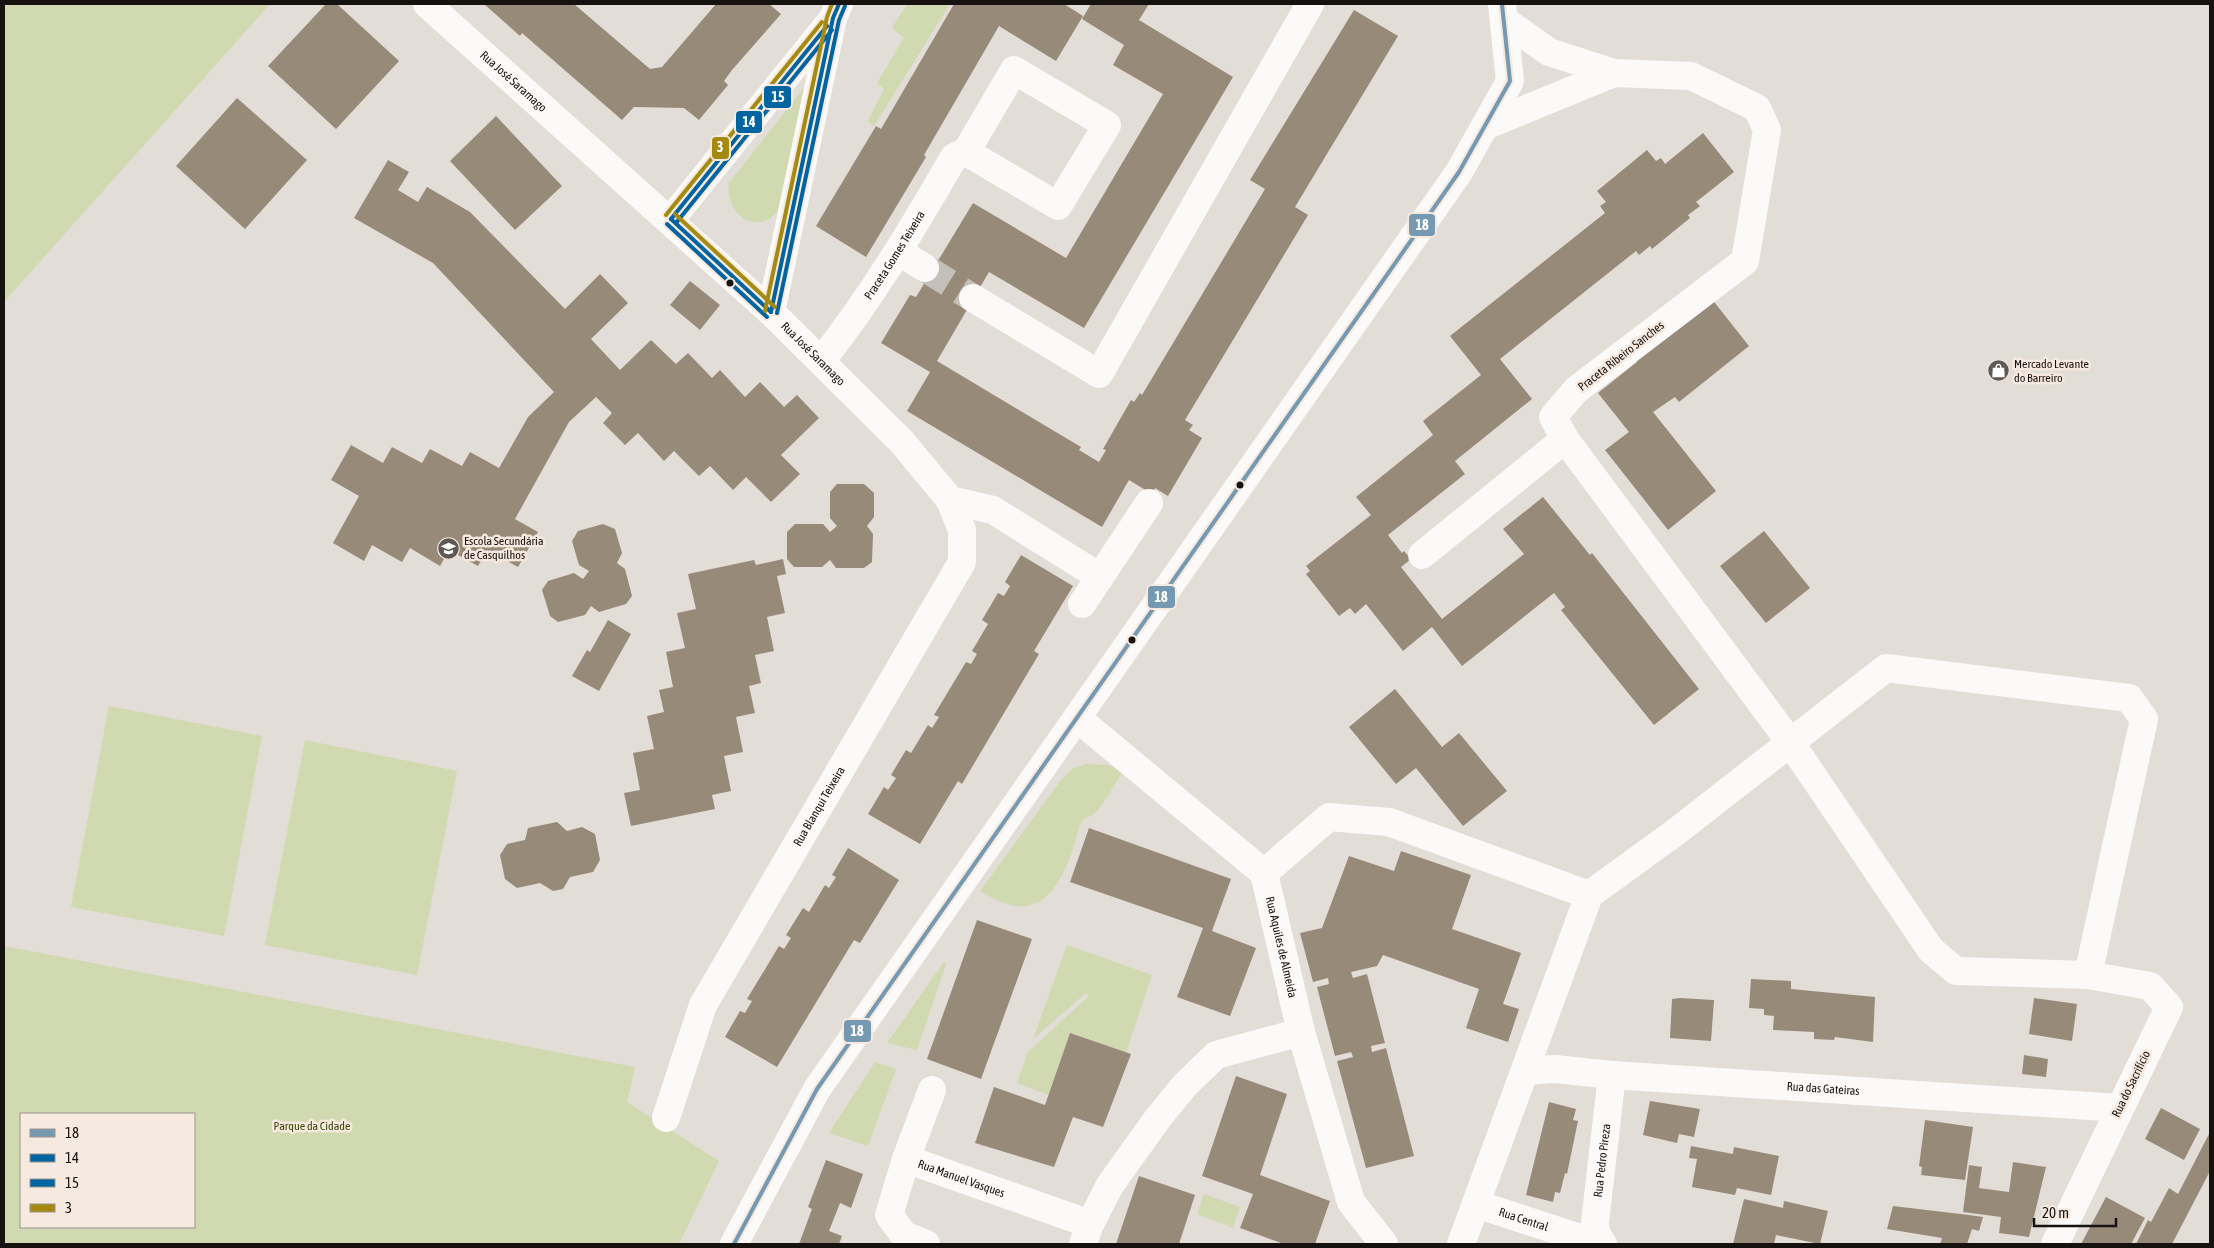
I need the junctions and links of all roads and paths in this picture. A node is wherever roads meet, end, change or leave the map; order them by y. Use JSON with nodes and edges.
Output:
{"nodes":[{"id":1,"x":427,"y":4,"type":"edge"},
{"id":2,"x":1310,"y":4,"type":"edge"},
{"id":3,"x":829,"y":9,"type":"edge"},
{"id":4,"x":1503,"y":12,"type":"edge"},
{"id":5,"x":1614,"y":73,"type":"junction"},
{"id":6,"x":1485,"y":126,"type":"junction"},
{"id":7,"x":966,"y":152,"type":"junction"},
{"id":8,"x":671,"y":220,"type":"junction"},
{"id":9,"x":899,"y":252,"type":"junction"},
{"id":10,"x":925,"y":268,"type":"tunnel mouth"},
{"id":11,"x":973,"y":298,"type":"tunnel mouth"},
{"id":12,"x":771,"y":312,"type":"junction"},
{"id":13,"x":821,"y":361,"type":"junction"},
{"id":14,"x":1565,"y":439,"type":"junction"},
{"id":15,"x":950,"y":500,"type":"junction"},
{"id":16,"x":1149,"y":503,"type":"dead end"},
{"id":17,"x":1422,"y":554,"type":"dead end"},
{"id":18,"x":1100,"y":577,"type":"junction"},
{"id":19,"x":1082,"y":604,"type":"dead end"},
{"id":20,"x":1077,"y":718,"type":"junction"},
{"id":21,"x":1790,"y":742,"type":"junction"},
{"id":22,"x":1264,"y":873,"type":"junction"},
{"id":23,"x":1589,"y":895,"type":"junction"},
{"id":24,"x":2088,"y":976,"type":"junction"},
{"id":25,"x":1301,"y":1032,"type":"junction"},
{"id":26,"x":1525,"y":1071,"type":"junction"},
{"id":27,"x":1612,"y":1075,"type":"junction"},
{"id":28,"x":932,"y":1090,"type":"dead end"},
{"id":29,"x":2120,"y":1108,"type":"junction"},
{"id":30,"x":666,"y":1118,"type":"dead end"},
{"id":31,"x":906,"y":1159,"type":"junction"},
{"id":32,"x":1476,"y":1204,"type":"junction"},
{"id":33,"x":1086,"y":1234,"type":"edge"},
{"id":34,"x":734,"y":1244,"type":"edge"},
{"id":35,"x":926,"y":1244,"type":"edge"},
{"id":36,"x":1384,"y":1244,"type":"edge"},
{"id":37,"x":1461,"y":1244,"type":"edge"},
{"id":38,"x":1601,"y":1244,"type":"edge"},
{"id":39,"x":2055,"y":1244,"type":"edge"}],
"edges":[{"from":1,"to":8,"type":"street","name":"Rua José Saramago"},
{"from":2,"to":11,"type":"street"},
{"from":3,"to":8,"type":"street"},
{"from":3,"to":12,"type":"street"},
{"from":4,"to":5,"type":"street","name":"Praceta Ribeiro Sanches"},
{"from":4,"to":6,"type":"street"},
{"from":5,"to":6,"type":"street","name":"Praceta Ribeiro Sanches"},
{"from":5,"to":14,"type":"street","name":"Praceta Ribeiro Sanches"},
{"from":6,"to":20,"type":"street"},
{"from":7,"to":7,"type":"street","name":"Praceta Gomes Teixeira"},
{"from":7,"to":9,"type":"street","name":"Praceta Gomes Teixeira"},
{"from":8,"to":12,"type":"street","name":"Rua José Saramago"},
{"from":9,"to":10,"type":"street"},
{"from":9,"to":13,"type":"street","name":"Praceta Gomes Teixeira"},
{"from":12,"to":13,"type":"street","name":"Rua José Saramago"},
{"from":13,"to":15,"type":"street","name":"Rua José Saramago"},
{"from":14,"to":17,"type":"street"},
{"from":14,"to":21,"type":"street","name":"Praceta Ribeiro Sanches"},
{"from":15,"to":18,"type":"street"},
{"from":15,"to":30,"type":"street","name":"Rua Blanqui Teixeira"},
{"from":16,"to":18,"type":"street"},
{"from":18,"to":19,"type":"street"},
{"from":20,"to":22,"type":"street"},
{"from":20,"to":34,"type":"street"},
{"from":21,"to":23,"type":"street"},
{"from":21,"to":24,"type":"street","name":"Praceta Ribeiro Sanches"},
{"from":21,"to":24,"type":"street"},
{"from":22,"to":23,"type":"street"},
{"from":22,"to":25,"type":"street","name":"Rua Aquiles de Almeida"},
{"from":23,"to":26,"type":"street"},
{"from":24,"to":29,"type":"street","name":"Rua do Sacrifício"},
{"from":25,"to":33,"type":"street","name":"Rua Manuel Vasques"},
{"from":25,"to":36,"type":"street","name":"Rua Aquiles de Almeida"},
{"from":26,"to":27,"type":"street","name":"Rua das Gateiras"},
{"from":26,"to":32,"type":"street"},
{"from":27,"to":29,"type":"street","name":"Rua das Gateiras"},
{"from":27,"to":38,"type":"street","name":"Rua Pedro Pireza"},
{"from":28,"to":31,"type":"street"},
{"from":29,"to":39,"type":"street","name":"Rua do Sacrifício"},
{"from":31,"to":33,"type":"street","name":"Rua Manuel Vasques"},
{"from":31,"to":35,"type":"street","name":"Rua Manuel Vasques"},
{"from":32,"to":37,"type":"street"},
{"from":32,"to":38,"type":"street","name":"Rua Central"}]}
